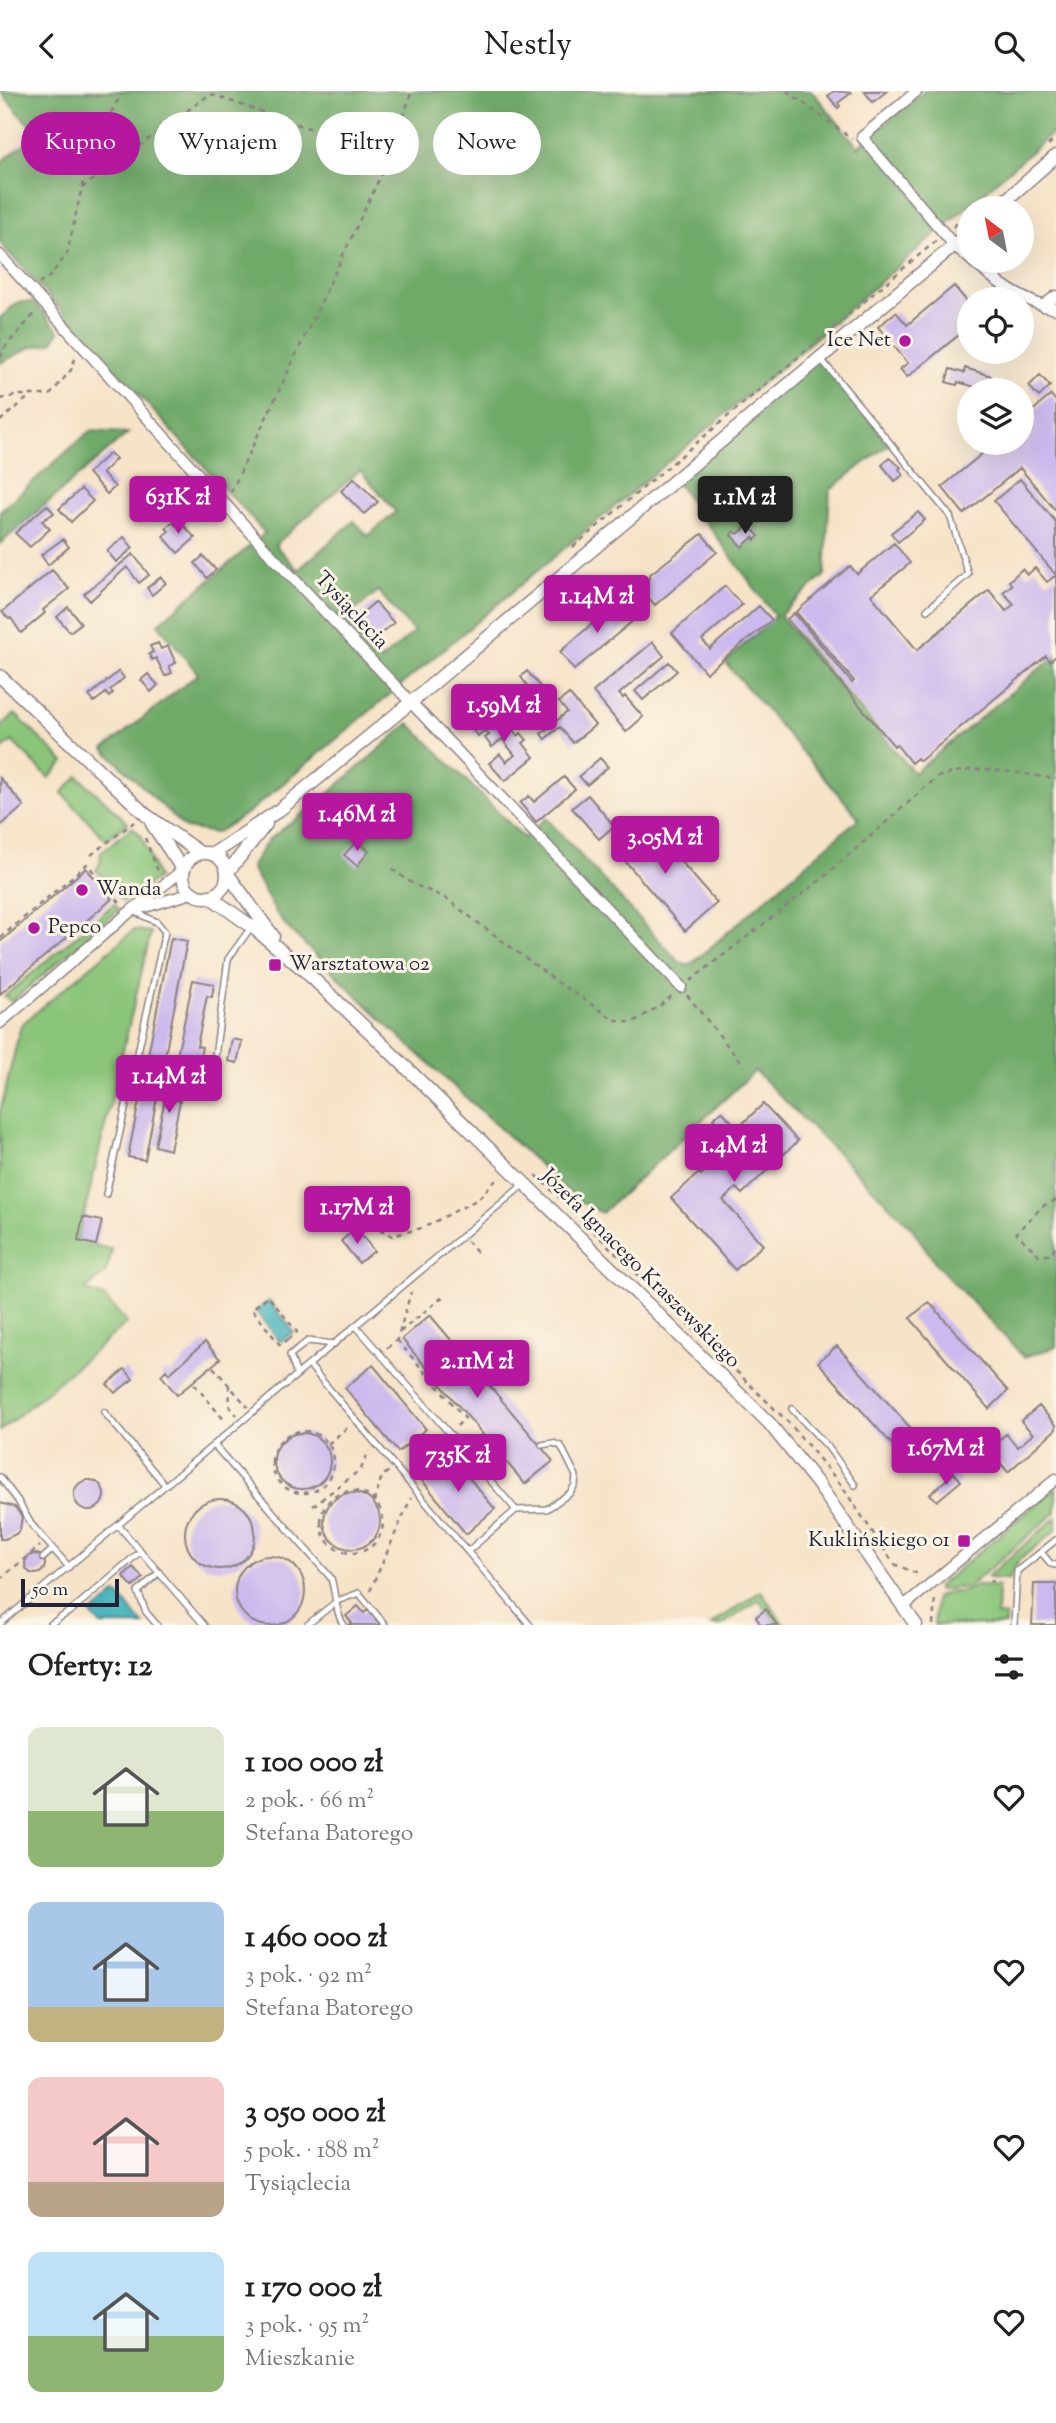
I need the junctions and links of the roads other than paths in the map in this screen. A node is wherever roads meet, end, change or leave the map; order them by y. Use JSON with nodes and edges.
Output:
{"nodes":[{"id":1,"x":917,"y":91,"type":"edge"},
{"id":2,"x":1056,"y":156,"type":"edge"},
{"id":3,"x":1011,"y":196,"type":"edge"},
{"id":4,"x":957,"y":243,"type":"edge"},
{"id":5,"x":954,"y":245,"type":"junction"},
{"id":6,"x":957,"y":248,"type":"edge"},
{"id":7,"x":0,"y":255,"type":"edge"},
{"id":8,"x":986,"y":273,"type":"edge"},
{"id":9,"x":1056,"y":296,"type":"edge"},
{"id":10,"x":1043,"y":306,"type":"junction"},
{"id":11,"x":1056,"y":309,"type":"edge"},
{"id":12,"x":819,"y":357,"type":"junction"},
{"id":13,"x":927,"y":610,"type":"dead end"},
{"id":14,"x":0,"y":676,"type":"edge"},
{"id":15,"x":410,"y":703,"type":"junction"},
{"id":16,"x":278,"y":811,"type":"junction"},
{"id":17,"x":146,"y":815,"type":"junction"},
{"id":18,"x":206,"y":854,"type":"junction"},
{"id":19,"x":183,"y":870,"type":"junction"},
{"id":20,"x":226,"y":873,"type":"junction"},
{"id":21,"x":192,"y":893,"type":"junction"},
{"id":22,"x":209,"y":896,"type":"junction"},
{"id":23,"x":127,"y":908,"type":"junction"},
{"id":24,"x":252,"y":926,"type":"junction"},
{"id":25,"x":304,"y":970,"type":"junction"},
{"id":26,"x":681,"y":987,"type":"road end"},
{"id":27,"x":0,"y":1023,"type":"edge"},
{"id":28,"x":213,"y":1071,"type":"dead end"},
{"id":29,"x":526,"y":1183,"type":"junction"},
{"id":30,"x":106,"y":1194,"type":"dead end"},
{"id":31,"x":356,"y":1326,"type":"junction"},
{"id":32,"x":334,"y":1344,"type":"junction"},
{"id":33,"x":309,"y":1365,"type":"junction"},
{"id":34,"x":297,"y":1375,"type":"junction"},
{"id":35,"x":792,"y":1409,"type":"dead end"},
{"id":36,"x":104,"y":1412,"type":"dead end"},
{"id":37,"x":214,"y":1445,"type":"junction"},
{"id":38,"x":542,"y":1445,"type":"dead end"},
{"id":39,"x":0,"y":1477,"type":"edge"},
{"id":40,"x":1056,"y":1479,"type":"edge"},
{"id":41,"x":166,"y":1485,"type":"junction"},
{"id":42,"x":855,"y":1485,"type":"dead end"},
{"id":43,"x":516,"y":1510,"type":"junction"},
{"id":44,"x":118,"y":1525,"type":"junction"},
{"id":45,"x":1056,"y":1540,"type":"edge"},
{"id":46,"x":53,"y":1549,"type":"junction"},
{"id":47,"x":141,"y":1551,"type":"junction"},
{"id":48,"x":468,"y":1551,"type":"junction"},
{"id":49,"x":1041,"y":1552,"type":"junction"},
{"id":50,"x":43,"y":1558,"type":"dead end"},
{"id":51,"x":1056,"y":1565,"type":"edge"},
{"id":52,"x":69,"y":1567,"type":"junction"},
{"id":53,"x":159,"y":1572,"type":"junction"},
{"id":54,"x":337,"y":1601,"type":"junction"},
{"id":55,"x":904,"y":1606,"type":"junction"},
{"id":56,"x":1,"y":1621,"type":"edge"},
{"id":57,"x":49,"y":1625,"type":"edge"},
{"id":58,"x":158,"y":1625,"type":"edge"},
{"id":59,"x":204,"y":1625,"type":"edge"},
{"id":60,"x":307,"y":1625,"type":"edge"},
{"id":61,"x":344,"y":1625,"type":"edge"},
{"id":62,"x":386,"y":1625,"type":"edge"},
{"id":63,"x":530,"y":1625,"type":"edge"},
{"id":64,"x":916,"y":1625,"type":"edge"},
{"id":65,"x":1014,"y":1625,"type":"edge"}],
"edges":[{"from":1,"to":5,"type":"street"},
{"from":2,"to":3,"type":"street"},
{"from":4,"to":5,"type":"street"},
{"from":5,"to":6,"type":"street"},
{"from":5,"to":12,"type":"street"},
{"from":7,"to":15,"type":"street","name":"Tysiąclecia"},
{"from":8,"to":10,"type":"street"},
{"from":9,"to":10,"type":"street"},
{"from":10,"to":11,"type":"street"},
{"from":12,"to":13,"type":"lane"},
{"from":12,"to":15,"type":"street"},
{"from":14,"to":17,"type":"street"},
{"from":15,"to":16,"type":"street"},
{"from":15,"to":26,"type":"street","name":"Tysiąclecia"},
{"from":16,"to":18,"type":"street"},
{"from":16,"to":20,"type":"street"},
{"from":17,"to":18,"type":"street"},
{"from":17,"to":19,"type":"street"},
{"from":18,"to":19,"type":"street"},
{"from":18,"to":20,"type":"street"},
{"from":19,"to":21,"type":"street"},
{"from":19,"to":23,"type":"street"},
{"from":20,"to":22,"type":"street"},
{"from":20,"to":25,"type":"street","name":"Józefa Ignacego Kraszewskiego"},
{"from":21,"to":22,"type":"street"},
{"from":21,"to":23,"type":"street"},
{"from":22,"to":24,"type":"street","name":"Józefa Ignacego Kraszewskiego"},
{"from":23,"to":27,"type":"street"},
{"from":23,"to":30,"type":"lane"},
{"from":24,"to":25,"type":"street","name":"Józefa Ignacego Kraszewskiego"},
{"from":24,"to":28,"type":"lane"},
{"from":25,"to":29,"type":"street","name":"Józefa Ignacego Kraszewskiego"},
{"from":29,"to":31,"type":"lane"},
{"from":29,"to":55,"type":"street","name":"Józefa Ignacego Kraszewskiego"},
{"from":31,"to":32,"type":"lane"},
{"from":31,"to":43,"type":"lane"},
{"from":32,"to":33,"type":"lane"},
{"from":32,"to":34,"type":"lane"},
{"from":33,"to":34,"type":"lane"},
{"from":33,"to":48,"type":"lane"},
{"from":34,"to":37,"type":"lane"},
{"from":35,"to":42,"type":"lane"},
{"from":36,"to":41,"type":"lane"},
{"from":37,"to":41,"type":"lane"},
{"from":37,"to":54,"type":"lane"},
{"from":38,"to":43,"type":"lane"},
{"from":39,"to":46,"type":"lane"},
{"from":40,"to":55,"type":"street"},
{"from":41,"to":44,"type":"lane"},
{"from":43,"to":48,"type":"lane"},
{"from":44,"to":47,"type":"lane"},
{"from":44,"to":52,"type":"lane"},
{"from":45,"to":49,"type":"lane"},
{"from":46,"to":50,"type":"lane"},
{"from":46,"to":52,"type":"lane"},
{"from":47,"to":53,"type":"lane"},
{"from":47,"to":57,"type":"lane"},
{"from":48,"to":63,"type":"lane"},
{"from":49,"to":51,"type":"lane"},
{"from":49,"to":65,"type":"lane"},
{"from":52,"to":56,"type":"lane"},
{"from":53,"to":58,"type":"lane"},
{"from":53,"to":59,"type":"lane"},
{"from":54,"to":60,"type":"lane"},
{"from":54,"to":61,"type":"lane"},
{"from":54,"to":62,"type":"lane"},
{"from":55,"to":64,"type":"street","name":"Józefa Ignacego Kraszewskiego"}]}
